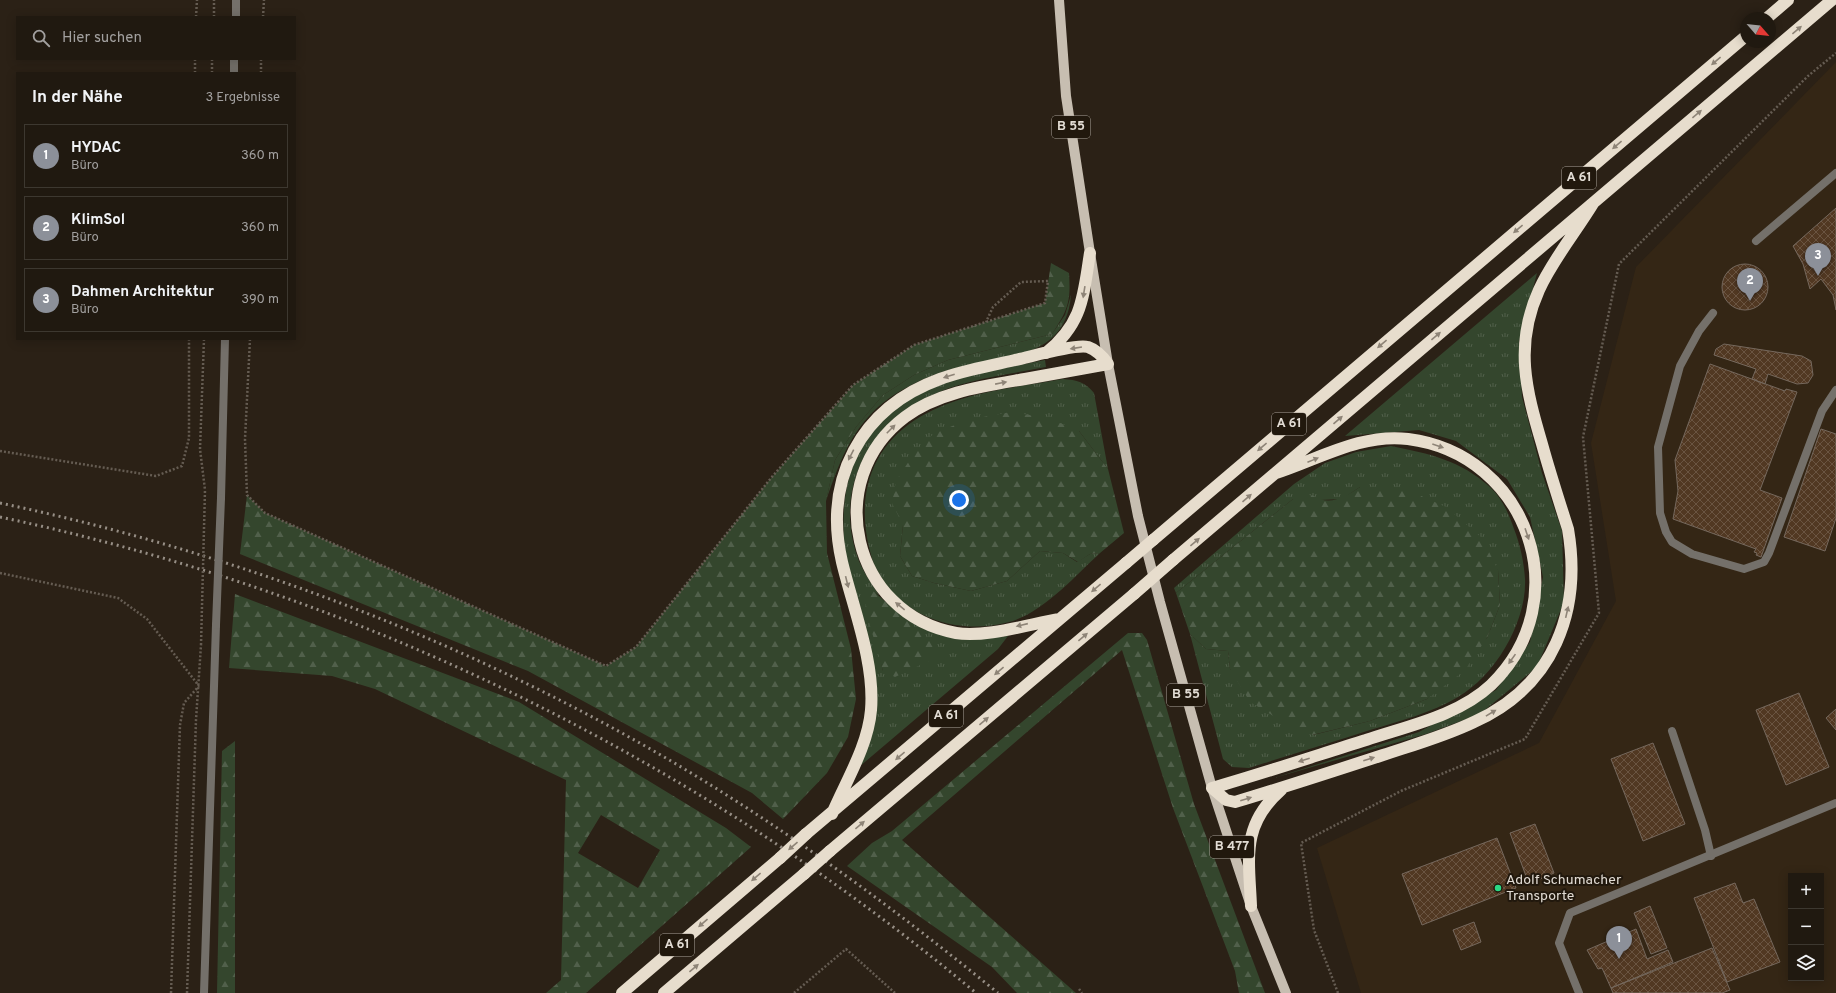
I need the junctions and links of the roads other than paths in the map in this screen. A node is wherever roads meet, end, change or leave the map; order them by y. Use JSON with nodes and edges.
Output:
{"nodes":[{"id":1,"x":236,"y":0,"type":"edge"},
{"id":2,"x":1059,"y":0,"type":"edge"},
{"id":3,"x":1788,"y":0,"type":"edge"},
{"id":4,"x":1832,"y":0,"type":"edge"},
{"id":5,"x":1774,"y":12,"type":"edge"},
{"id":6,"x":236,"y":16,"type":"edge"},
{"id":7,"x":1740,"y":41,"type":"edge"},
{"id":8,"x":234,"y":60,"type":"edge"},
{"id":9,"x":234,"y":72,"type":"edge"},
{"id":10,"x":1836,"y":173,"type":"edge"},
{"id":11,"x":1594,"y":202,"type":"junction"},
{"id":12,"x":1756,"y":241,"type":"dead end"},
{"id":13,"x":1090,"y":253,"type":"junction"},
{"id":14,"x":1713,"y":313,"type":"dead end"},
{"id":15,"x":226,"y":340,"type":"edge"},
{"id":16,"x":1046,"y":353,"type":"junction"},
{"id":17,"x":1108,"y":364,"type":"junction"},
{"id":18,"x":1836,"y":390,"type":"edge"},
{"id":19,"x":1276,"y":473,"type":"junction"},
{"id":20,"x":1060,"y":619,"type":"junction"},
{"id":21,"x":1672,"y":731,"type":"dead end"},
{"id":22,"x":1212,"y":788,"type":"junction"},
{"id":23,"x":1283,"y":788,"type":"junction"},
{"id":24,"x":1836,"y":803,"type":"edge"},
{"id":25,"x":832,"y":814,"type":"junction"},
{"id":26,"x":1711,"y":856,"type":"junction"},
{"id":27,"x":1251,"y":906,"type":"junction"},
{"id":28,"x":204,"y":993,"type":"edge"},
{"id":29,"x":622,"y":993,"type":"edge"},
{"id":30,"x":664,"y":993,"type":"edge"},
{"id":31,"x":1286,"y":993,"type":"edge"},
{"id":32,"x":1579,"y":993,"type":"edge"}],
"edges":[{"from":1,"to":6,"type":"street"},
{"from":2,"to":13,"type":"main road","number":"B 55"},
{"from":3,"to":5,"type":"highway"},
{"from":11,"to":4,"type":"highway","number":"A 61","one_way":true},
{"from":7,"to":20,"type":"highway","number":"A 61","one_way":true,"bridge":true},
{"from":8,"to":9,"type":"street"},
{"from":10,"to":12,"type":"street"},
{"from":19,"to":11,"type":"highway","number":"A 61","one_way":true},
{"from":23,"to":11,"type":"highway","one_way":true},
{"from":13,"to":16,"type":"highway","one_way":true},
{"from":13,"to":17,"type":"main road","number":"B 55"},
{"from":14,"to":18,"type":"street"},
{"from":15,"to":28,"type":"street","bridge":true},
{"from":17,"to":16,"type":"highway","one_way":true},
{"from":16,"to":25,"type":"highway","one_way":true},
{"from":20,"to":17,"type":"highway","one_way":true},
{"from":17,"to":22,"type":"main road","number":"B 55"},
{"from":19,"to":22,"type":"highway","one_way":true},
{"from":30,"to":19,"type":"highway","number":"A 61","one_way":true,"bridge":true},
{"from":20,"to":25,"type":"highway","number":"A 61","one_way":true},
{"from":21,"to":26,"type":"street"},
{"from":22,"to":23,"type":"highway","one_way":true},
{"from":22,"to":27,"type":"main road","number":"B 477"},
{"from":23,"to":27,"type":"highway"},
{"from":24,"to":26,"type":"street"},
{"from":25,"to":29,"type":"highway","number":"A 61","one_way":true,"bridge":true},
{"from":26,"to":32,"type":"street"},
{"from":27,"to":31,"type":"main road","number":"B 477"}]}
